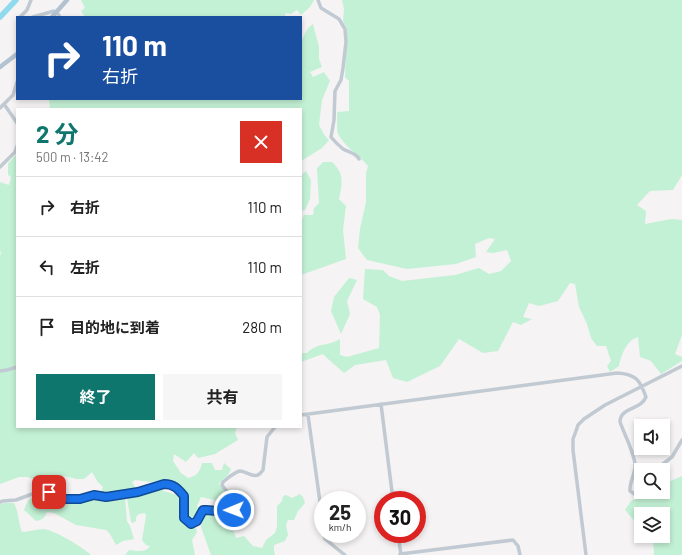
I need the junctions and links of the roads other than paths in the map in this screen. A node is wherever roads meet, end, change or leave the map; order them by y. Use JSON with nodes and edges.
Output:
{"nodes":[{"id":1,"x":31,"y":0,"type":"edge"},
{"id":2,"x":66,"y":0,"type":"edge"},
{"id":3,"x":318,"y":0,"type":"edge"},
{"id":4,"x":56,"y":12,"type":"junction"},
{"id":5,"x":22,"y":16,"type":"edge"},
{"id":6,"x":38,"y":16,"type":"edge"},
{"id":7,"x":53,"y":16,"type":"edge"},
{"id":8,"x":59,"y":16,"type":"edge"},
{"id":9,"x":16,"y":55,"type":"edge"},
{"id":10,"x":0,"y":67,"type":"edge"},
{"id":11,"x":16,"y":85,"type":"edge"},
{"id":12,"x":4,"y":104,"type":"junction"},
{"id":13,"x":0,"y":108,"type":"edge"},
{"id":14,"x":16,"y":122,"type":"edge"},
{"id":15,"x":16,"y":149,"type":"edge"},
{"id":16,"x":359,"y":159,"type":"dead end"},
{"id":17,"x":0,"y":167,"type":"edge"},
{"id":18,"x":682,"y":366,"type":"edge"},
{"id":19,"x":16,"y":367,"type":"edge"},
{"id":20,"x":0,"y":371,"type":"edge"},
{"id":21,"x":642,"y":386,"type":"junction"},
{"id":22,"x":381,"y":404,"type":"junction"},
{"id":23,"x":302,"y":415,"type":"edge"},
{"id":24,"x":308,"y":415,"type":"junction"},
{"id":25,"x":275,"y":428,"type":"edge"},
{"id":26,"x":682,"y":440,"type":"edge"},
{"id":27,"x":635,"y":463,"type":"edge"},
{"id":28,"x":664,"y":463,"type":"edge"},
{"id":29,"x":634,"y":474,"type":"edge"},
{"id":30,"x":318,"y":491,"type":"edge"},
{"id":31,"x":392,"y":491,"type":"edge"},
{"id":32,"x":634,"y":494,"type":"edge"},
{"id":33,"x":0,"y":502,"type":"edge"},
{"id":34,"x":330,"y":543,"type":"edge"},
{"id":35,"x":399,"y":543,"type":"edge"},
{"id":36,"x":345,"y":555,"type":"edge"},
{"id":37,"x":400,"y":555,"type":"edge"},
{"id":38,"x":520,"y":555,"type":"edge"},
{"id":39,"x":586,"y":555,"type":"edge"}],
"edges":[{"from":1,"to":5,"type":"street"},
{"from":2,"to":4,"type":"main road"},
{"from":3,"to":16,"type":"street"},
{"from":4,"to":6,"type":"street"},
{"from":4,"to":7,"type":"main road"},
{"from":4,"to":8,"type":"street"},
{"from":9,"to":10,"type":"main road"},
{"from":11,"to":12,"type":"street"},
{"from":12,"to":13,"type":"street"},
{"from":12,"to":14,"type":"street"},
{"from":15,"to":17,"type":"street"},
{"from":18,"to":21,"type":"street"},
{"from":19,"to":20,"type":"street"},
{"from":21,"to":22,"type":"street"},
{"from":21,"to":27,"type":"street"},
{"from":21,"to":39,"type":"street"},
{"from":22,"to":24,"type":"street"},
{"from":22,"to":31,"type":"street"},
{"from":23,"to":24,"type":"street"},
{"from":24,"to":30,"type":"street"},
{"from":25,"to":33,"type":"street"},
{"from":26,"to":28,"type":"street"},
{"from":29,"to":32,"type":"street"},
{"from":34,"to":36,"type":"street"},
{"from":35,"to":37,"type":"street"},
{"from":37,"to":38,"type":"street"}]}
